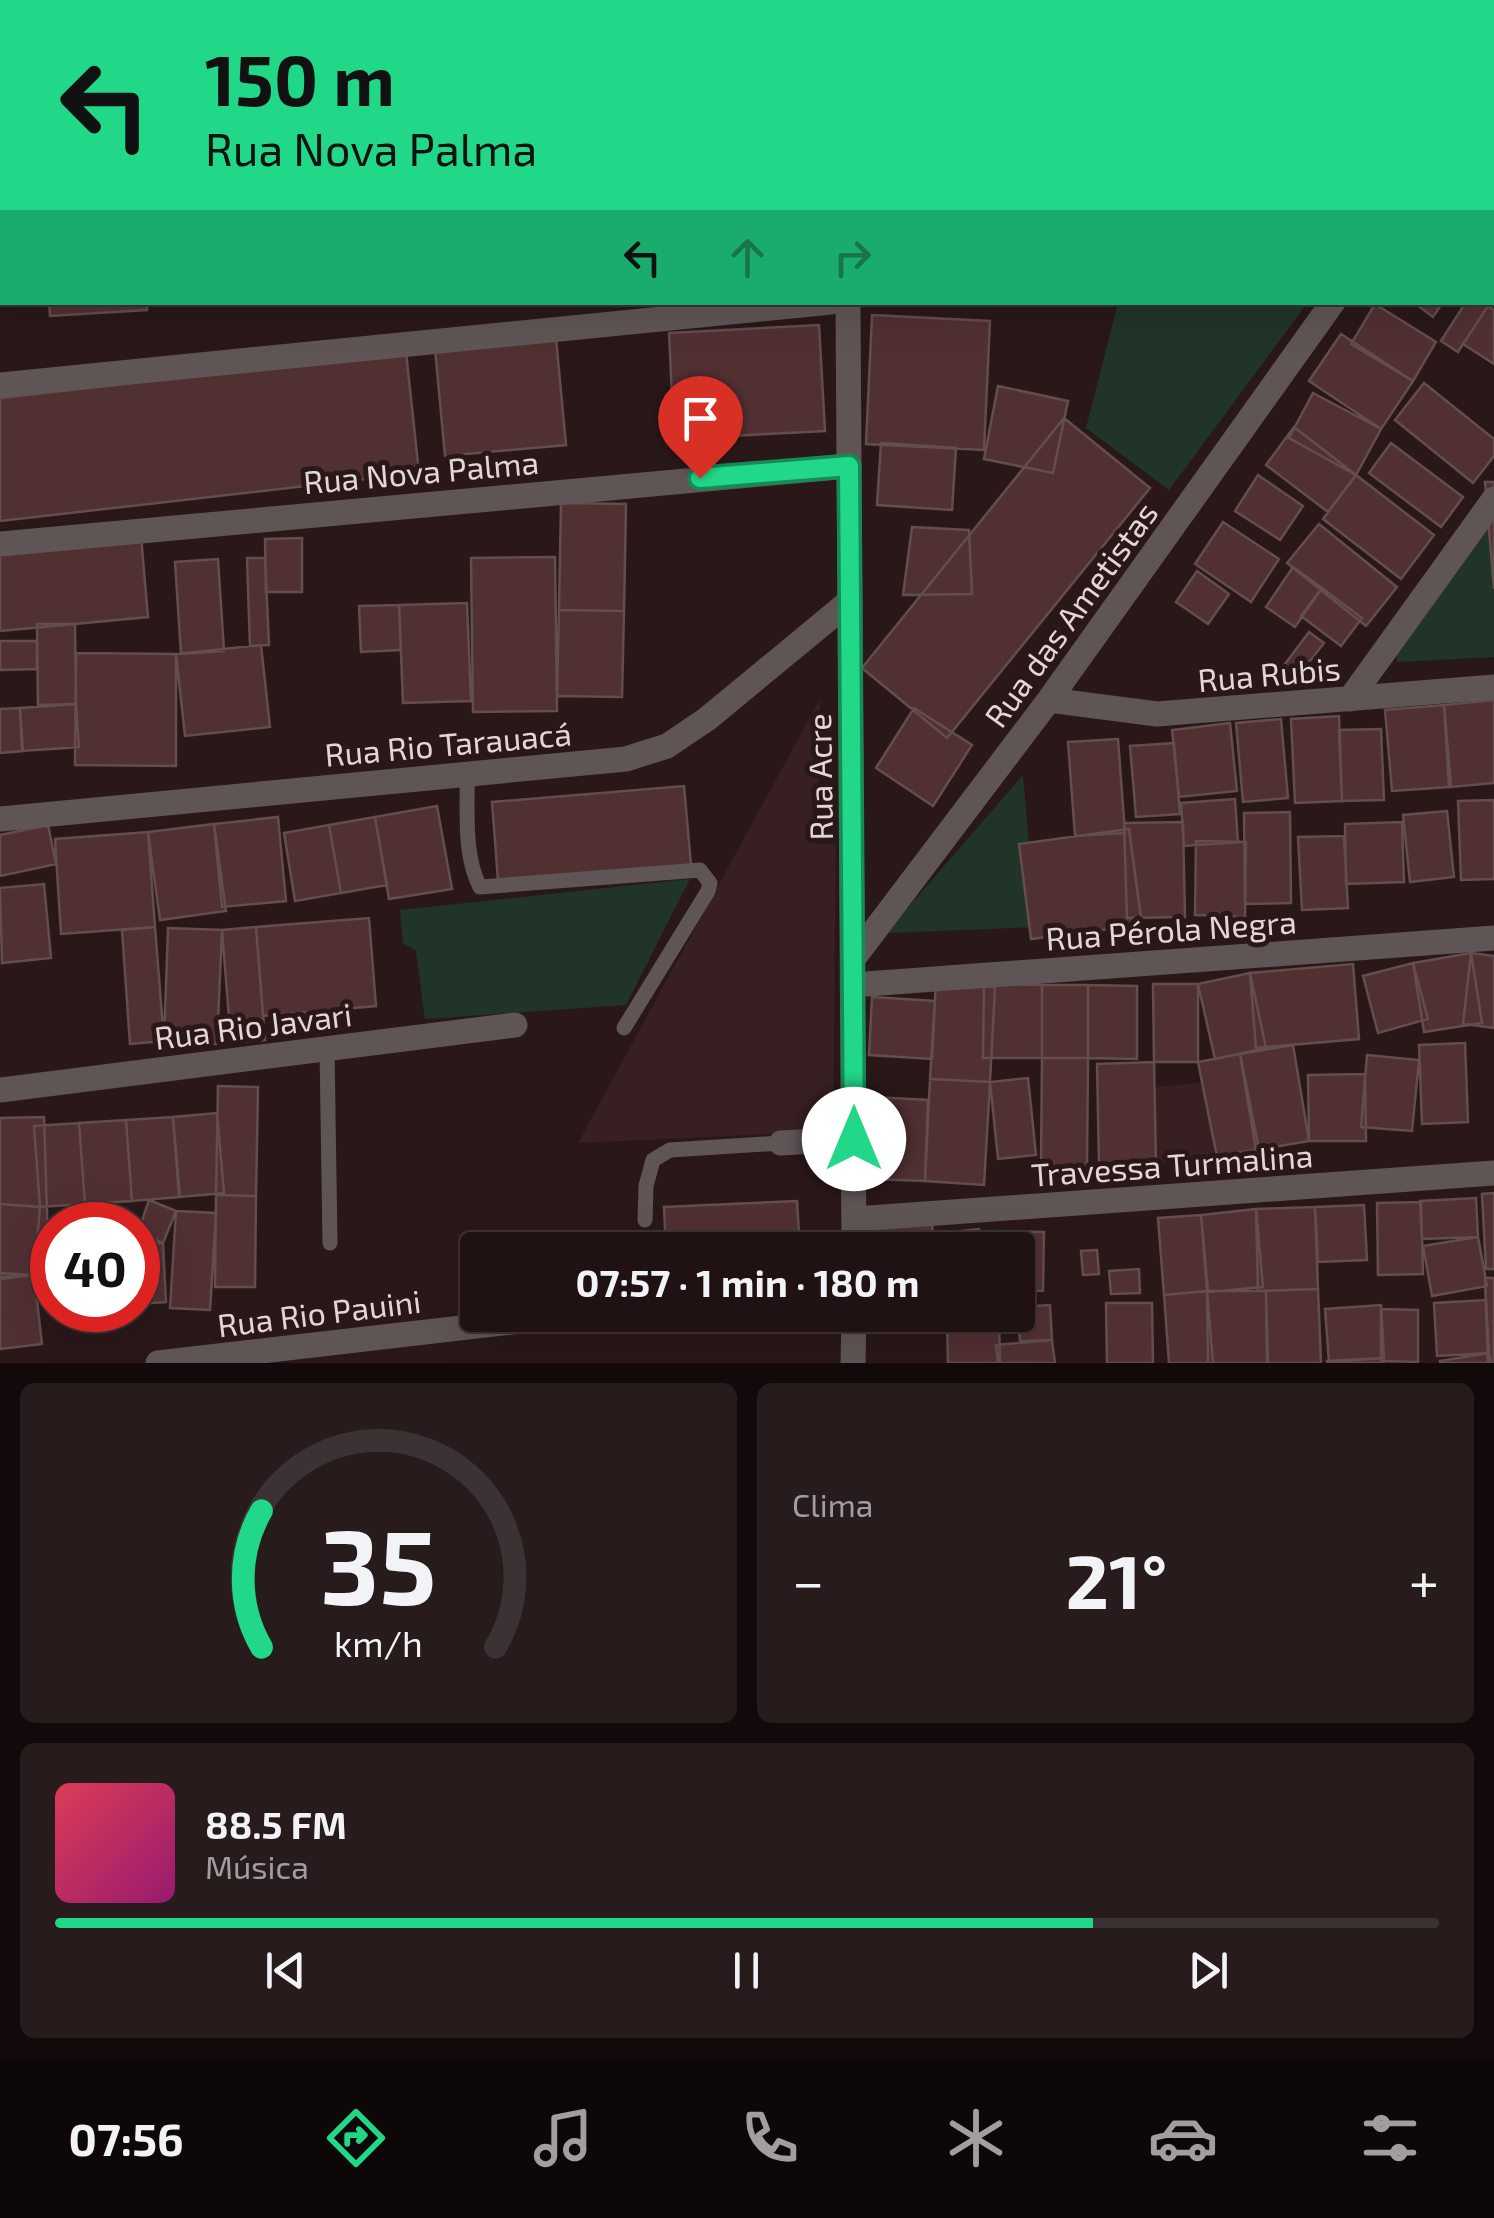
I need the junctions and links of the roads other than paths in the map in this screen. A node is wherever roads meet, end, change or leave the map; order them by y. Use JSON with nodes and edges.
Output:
{"nodes":[{"id":1,"x":775,"y":305,"type":"edge"},
{"id":2,"x":848,"y":305,"type":"edge"},
{"id":3,"x":1332,"y":305,"type":"edge"},
{"id":4,"x":682,"y":310,"type":"edge"},
{"id":5,"x":0,"y":385,"type":"edge"},
{"id":6,"x":849,"y":466,"type":"junction"},
{"id":7,"x":1494,"y":499,"type":"edge"},
{"id":8,"x":0,"y":544,"type":"edge"},
{"id":9,"x":850,"y":601,"type":"junction"},
{"id":10,"x":1494,"y":687,"type":"edge"},
{"id":11,"x":1350,"y":699,"type":"junction"},
{"id":12,"x":1049,"y":700,"type":"junction"},
{"id":13,"x":468,"y":774,"type":"junction"},
{"id":14,"x":0,"y":819,"type":"edge"},
{"id":15,"x":1494,"y":938,"type":"edge"},
{"id":16,"x":853,"y":972,"type":"junction"},
{"id":17,"x":515,"y":1024,"type":"dead end"},
{"id":18,"x":624,"y":1028,"type":"dead end"},
{"id":19,"x":328,"y":1048,"type":"junction"},
{"id":20,"x":0,"y":1090,"type":"edge"},
{"id":21,"x":854,"y":1139,"type":"junction"},
{"id":22,"x":781,"y":1143,"type":"joint"},
{"id":23,"x":1494,"y":1173,"type":"edge"},
{"id":24,"x":645,"y":1220,"type":"dead end"},
{"id":25,"x":855,"y":1220,"type":"junction"},
{"id":26,"x":855,"y":1232,"type":"edge"},
{"id":27,"x":330,"y":1243,"type":"dead end"},
{"id":28,"x":460,"y":1328,"type":"edge"},
{"id":29,"x":854,"y":1332,"type":"edge"},
{"id":30,"x":158,"y":1363,"type":"edge"},
{"id":31,"x":853,"y":1363,"type":"edge"}],
"edges":[{"from":1,"to":4,"type":"street"},
{"from":2,"to":6,"type":"street","name":"Rua Acre"},
{"from":3,"to":12,"type":"street","name":"Rua das Ametistas"},
{"from":4,"to":5,"type":"street"},
{"from":6,"to":8,"type":"street","name":"Rua Nova Palma"},
{"from":6,"to":9,"type":"street","name":"Rua Acre"},
{"from":7,"to":11,"type":"street"},
{"from":9,"to":13,"type":"street","name":"Rua Rio Tarauacá"},
{"from":9,"to":16,"type":"street","name":"Rua Acre"},
{"from":10,"to":11,"type":"street","name":"Rua Rubis"},
{"from":11,"to":12,"type":"street","name":"Rua Rubis"},
{"from":12,"to":16,"type":"street","name":"Rua das Ametistas"},
{"from":13,"to":14,"type":"street","name":"Rua Rio Tarauacá"},
{"from":13,"to":18,"type":"lane"},
{"from":15,"to":16,"type":"street","name":"Rua Pérola Negra"},
{"from":16,"to":21,"type":"street","name":"Rua Acre"},
{"from":17,"to":19,"type":"street","name":"Rua Rio Javari"},
{"from":19,"to":20,"type":"street","name":"Rua Rio Javari"},
{"from":19,"to":27,"type":"lane"},
{"from":21,"to":22,"type":"street"},
{"from":21,"to":25,"type":"street","name":"Rua Acre"},
{"from":22,"to":24,"type":"lane"},
{"from":23,"to":25,"type":"street","name":"Travessa Turmalina"},
{"from":25,"to":26,"type":"street","name":"Rua Acre"},
{"from":28,"to":30,"type":"street","name":"Rua Rio Pauini"},
{"from":29,"to":31,"type":"street"}]}
